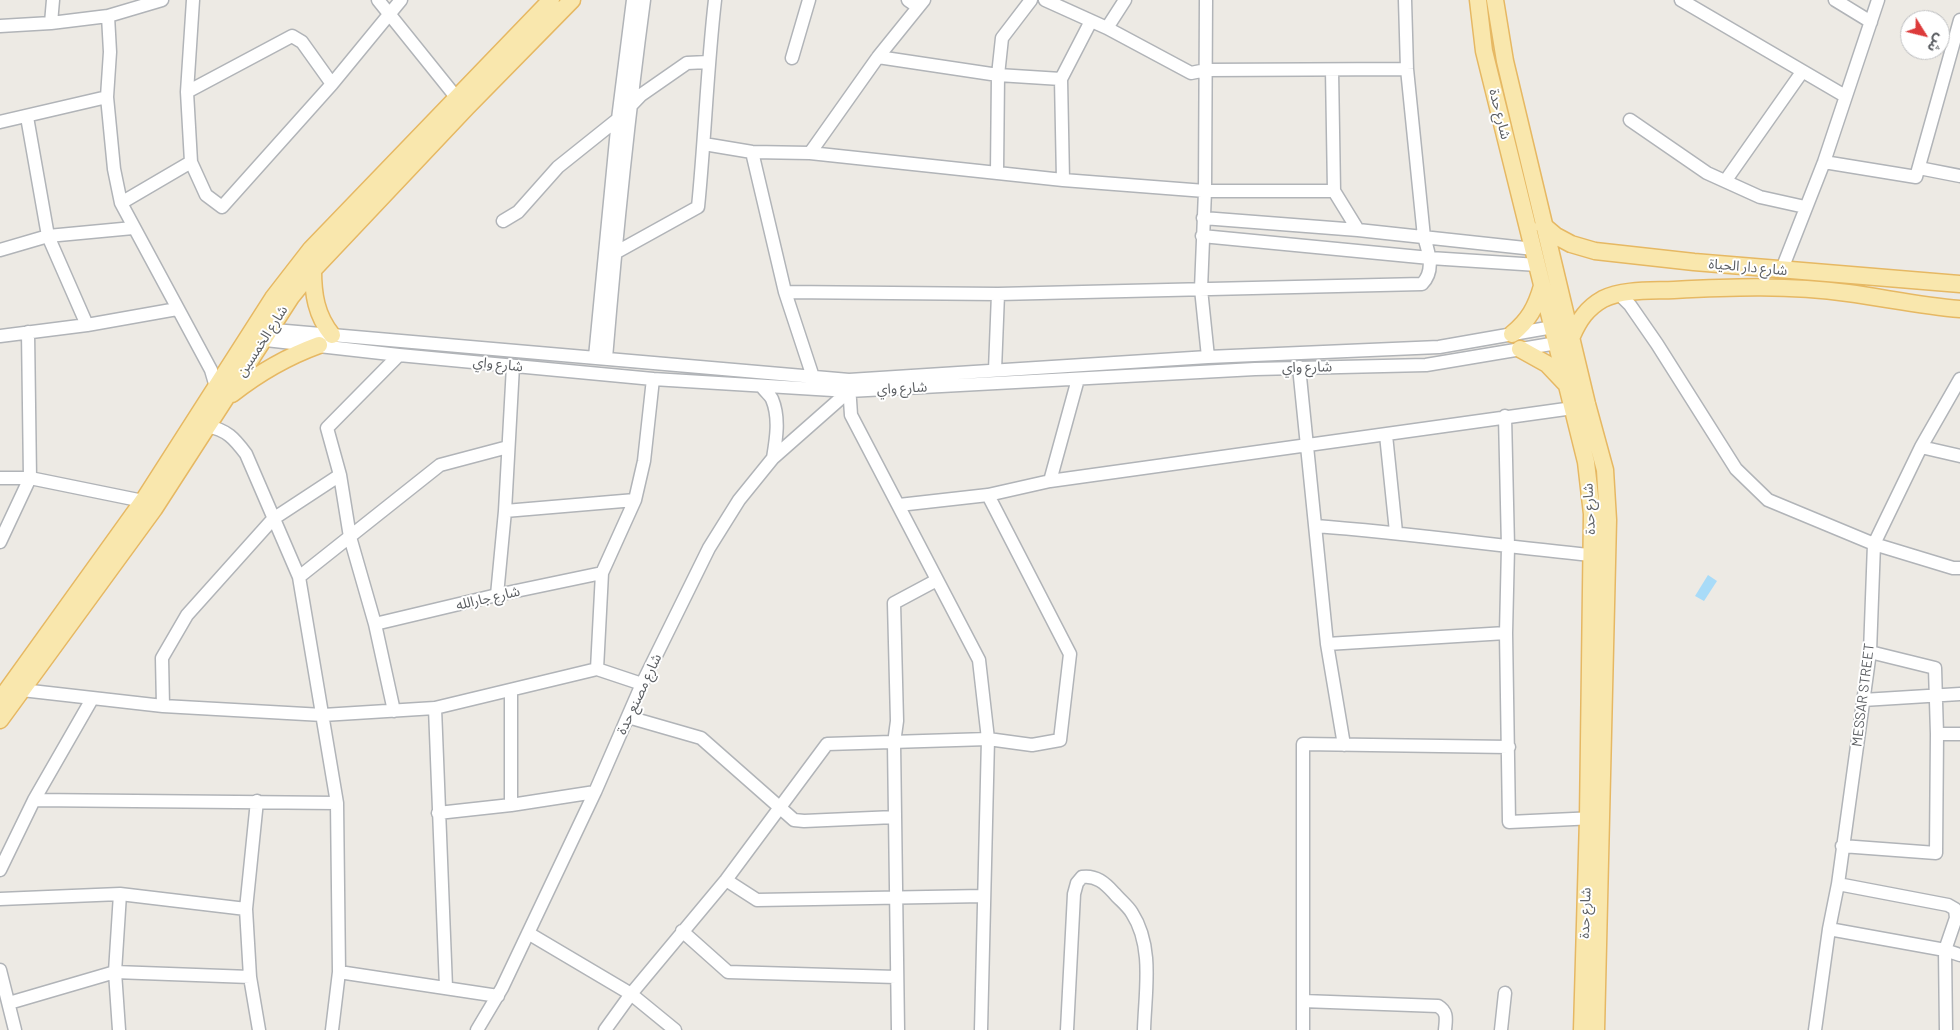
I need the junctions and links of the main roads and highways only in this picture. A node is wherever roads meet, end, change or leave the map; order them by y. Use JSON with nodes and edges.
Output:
{"nodes":[{"id":1,"x":551,"y":0,"type":"edge"},
{"id":2,"x":572,"y":0,"type":"edge"},
{"id":3,"x":1478,"y":0,"type":"edge"},
{"id":4,"x":1495,"y":0,"type":"edge"},
{"id":5,"x":462,"y":102,"type":"junction"},
{"id":6,"x":1543,"y":225,"type":"junction"},
{"id":7,"x":313,"y":270,"type":"junction"},
{"id":8,"x":1847,"y":276,"type":"junction"},
{"id":9,"x":1960,"y":284,"type":"edge"},
{"id":10,"x":1542,"y":286,"type":"junction"},
{"id":11,"x":1846,"y":292,"type":"junction"},
{"id":12,"x":1960,"y":309,"type":"edge"},
{"id":13,"x":259,"y":334,"type":"junction"},
{"id":14,"x":1512,"y":334,"type":"road end"},
{"id":15,"x":332,"y":335,"type":"road end"},
{"id":16,"x":1561,"y":335,"type":"junction"},
{"id":17,"x":319,"y":346,"type":"road end"},
{"id":18,"x":1520,"y":349,"type":"road end"},
{"id":19,"x":1568,"y":386,"type":"junction"},
{"id":20,"x":221,"y":403,"type":"junction"},
{"id":21,"x":1580,"y":406,"type":"junction"},
{"id":22,"x":40,"y":654,"type":"junction"},
{"id":23,"x":0,"y":700,"type":"edge"},
{"id":24,"x":0,"y":720,"type":"edge"},
{"id":25,"x":1595,"y":818,"type":"junction"},
{"id":26,"x":1590,"y":971,"type":"junction"},
{"id":27,"x":1582,"y":1030,"type":"edge"},
{"id":28,"x":1596,"y":1030,"type":"edge"}],
"edges":[{"from":1,"to":5,"type":"main road","name":"شارع الخمسين"},
{"from":2,"to":5,"type":"main road","name":"شارع الخمسين"},
{"from":3,"to":10,"type":"main road","name":"شارع حدة"},
{"from":4,"to":6,"type":"main road","name":"شارع حدة"},
{"from":5,"to":7,"type":"main road","name":"شارع الخمسين"},
{"from":5,"to":13,"type":"main road","name":"شارع الخمسين"},
{"from":6,"to":8,"type":"main road","name":"شارع دار الحياة"},
{"from":6,"to":16,"type":"main road","name":"شارع حدة"},
{"from":7,"to":13,"type":"main road","name":"شارع الخمسين"},
{"from":7,"to":15,"type":"main road"},
{"from":8,"to":9,"type":"main road","name":"شارع دار الحياة"},
{"from":8,"to":11,"type":"main road"},
{"from":10,"to":14,"type":"main road"},
{"from":10,"to":16,"type":"main road","name":"شارع حدة"},
{"from":11,"to":12,"type":"main road","name":"شارع دار الحياة"},
{"from":11,"to":16,"type":"main road","name":"شارع دار الحياة"},
{"from":13,"to":20,"type":"main road","name":"شارع الخمسين"},
{"from":13,"to":22,"type":"main road","name":"شارع الخمسين"},
{"from":16,"to":19,"type":"main road","name":"شارع حدة"},
{"from":16,"to":21,"type":"main road","name":"شارع حدة"},
{"from":17,"to":20,"type":"main road"},
{"from":18,"to":19,"type":"main road"},
{"from":19,"to":21,"type":"main road","name":"شارع حدة"},
{"from":20,"to":22,"type":"main road","name":"شارع الخمسين"},
{"from":21,"to":25,"type":"main road","name":"شارع حدة"},
{"from":21,"to":25,"type":"main road","name":"شارع حدة"},
{"from":22,"to":23,"type":"main road","name":"شارع الخمسين"},
{"from":22,"to":24,"type":"main road","name":"شارع الخمسين"},
{"from":25,"to":26,"type":"main road","name":"شارع حدة"},
{"from":26,"to":27,"type":"main road","name":"شارع حدة"},
{"from":26,"to":28,"type":"main road","name":"شارع حدة"}]}
